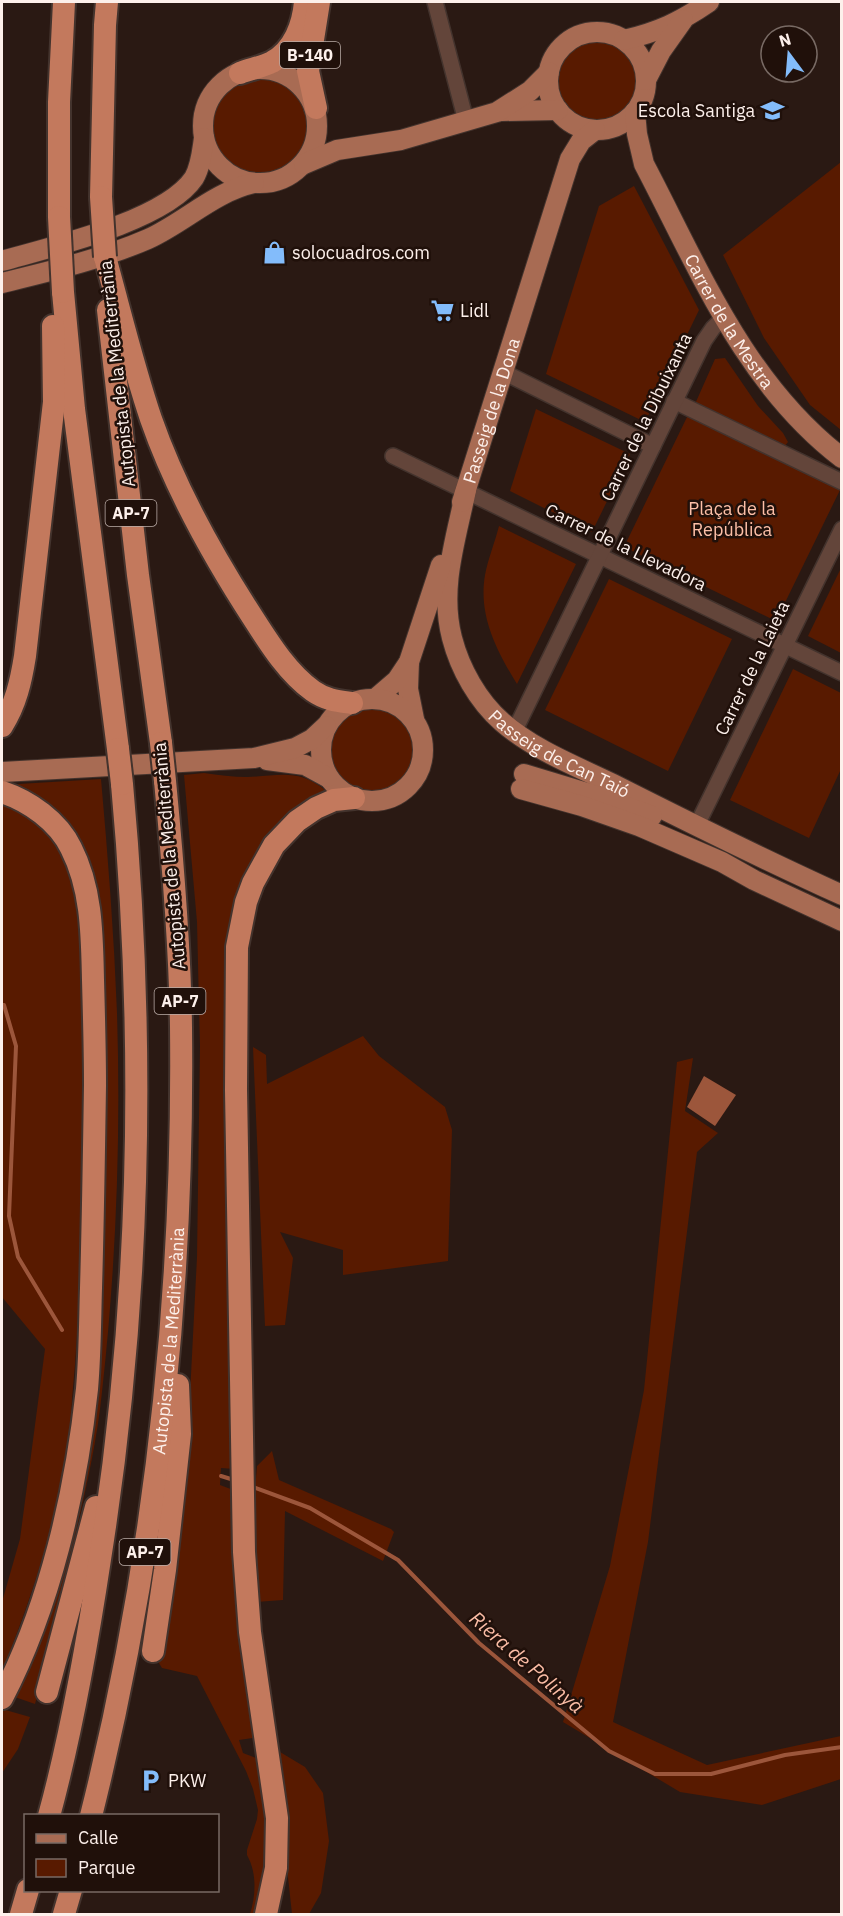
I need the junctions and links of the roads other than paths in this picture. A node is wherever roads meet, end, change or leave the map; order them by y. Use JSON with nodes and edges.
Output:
{"nodes":[{"id":1,"x":64,"y":2,"type":"edge"},
{"id":2,"x":107,"y":2,"type":"edge"},
{"id":3,"x":305,"y":2,"type":"edge"},
{"id":4,"x":319,"y":2,"type":"edge"},
{"id":5,"x":435,"y":2,"type":"edge"},
{"id":6,"x":709,"y":2,"type":"edge"},
{"id":7,"x":683,"y":20,"type":"junction"},
{"id":8,"x":624,"y":40,"type":"junction"},
{"id":9,"x":549,"y":72,"type":"junction"},
{"id":10,"x":240,"y":73,"type":"junction"},
{"id":11,"x":646,"y":80,"type":"junction"},
{"id":12,"x":496,"y":112,"type":"junction"},
{"id":13,"x":635,"y":112,"type":"junction"},
{"id":14,"x":317,"y":113,"type":"junction"},
{"id":15,"x":562,"y":114,"type":"junction"},
{"id":16,"x":466,"y":121,"type":"junction"},
{"id":17,"x":601,"y":129,"type":"junction"},
{"id":18,"x":204,"y":138,"type":"junction"},
{"id":19,"x":373,"y":145,"type":"junction"},
{"id":20,"x":570,"y":159,"type":"junction"},
{"id":21,"x":304,"y":164,"type":"junction"},
{"id":22,"x":644,"y":164,"type":"junction"},
{"id":23,"x":254,"y":183,"type":"junction"},
{"id":24,"x":2,"y":261,"type":"edge"},
{"id":25,"x":108,"y":281,"type":"junction"},
{"id":26,"x":2,"y":283,"type":"edge"},
{"id":27,"x":63,"y":299,"type":"junction"},
{"id":28,"x":724,"y":316,"type":"junction"},
{"id":29,"x":503,"y":372,"type":"junction"},
{"id":30,"x":674,"y":401,"type":"junction"},
{"id":31,"x":653,"y":446,"type":"junction"},
{"id":32,"x":393,"y":456,"type":"dead end"},
{"id":33,"x":842,"y":458,"type":"edge"},
{"id":34,"x":842,"y":482,"type":"edge"},
{"id":35,"x":466,"y":490,"type":"junction"},
{"id":36,"x":842,"y":529,"type":"edge"},
{"id":37,"x":600,"y":555,"type":"junction"},
{"id":38,"x":784,"y":645,"type":"junction"},
{"id":39,"x":409,"y":662,"type":"junction"},
{"id":40,"x":842,"y":673,"type":"edge"},
{"id":41,"x":376,"y":698,"type":"junction"},
{"id":42,"x":352,"y":703,"type":"junction"},
{"id":43,"x":414,"y":719,"type":"junction"},
{"id":44,"x":2,"y":726,"type":"edge"},
{"id":45,"x":326,"y":726,"type":"junction"},
{"id":46,"x":514,"y":732,"type":"junction"},
{"id":47,"x":254,"y":758,"type":"junction"},
{"id":48,"x":2,"y":772,"type":"edge"},
{"id":49,"x":327,"y":777,"type":"junction"},
{"id":50,"x":2,"y":792,"type":"edge"},
{"id":51,"x":354,"y":798,"type":"junction"},
{"id":52,"x":697,"y":825,"type":"junction"},
{"id":53,"x":842,"y":895,"type":"edge"},
{"id":54,"x":842,"y":921,"type":"edge"},
{"id":55,"x":175,"y":1285,"type":"junction"},
{"id":56,"x":119,"y":1425,"type":"junction"},
{"id":57,"x":153,"y":1651,"type":"dead end"},
{"id":58,"x":47,"y":1692,"type":"dead end"},
{"id":59,"x":3,"y":1695,"type":"edge"},
{"id":60,"x":49,"y":1814,"type":"edge"},
{"id":61,"x":91,"y":1814,"type":"edge"},
{"id":62,"x":27,"y":1892,"type":"edge"},
{"id":63,"x":70,"y":1892,"type":"edge"},
{"id":64,"x":21,"y":1914,"type":"edge"},
{"id":65,"x":64,"y":1914,"type":"edge"},
{"id":66,"x":266,"y":1914,"type":"edge"}],
"edges":[{"from":1,"to":27,"type":"highway","number":"AP-7","bridge":true},
{"from":2,"to":25,"type":"highway","name":"Autopista de la Mediterrània","bridge":true},
{"from":3,"to":10,"type":"highway"},
{"from":4,"to":14,"type":"highway","number":"B-140"},
{"from":5,"to":16,"type":"street"},
{"from":6,"to":7,"type":"main road"},
{"from":7,"to":8,"type":"main road"},
{"from":7,"to":11,"type":"main road"},
{"from":8,"to":9,"type":"main road"},
{"from":8,"to":11,"type":"main road"},
{"from":9,"to":12,"type":"main road"},
{"from":9,"to":15,"type":"main road"},
{"from":10,"to":14,"type":"main road"},
{"from":10,"to":18,"type":"main road"},
{"from":11,"to":13,"type":"main road"},
{"from":12,"to":15,"type":"main road"},
{"from":12,"to":16,"type":"main road"},
{"from":13,"to":17,"type":"main road"},
{"from":13,"to":22,"type":"main road","name":"Carrer de la Mestra"},
{"from":14,"to":19,"type":"main road"},
{"from":14,"to":21,"type":"main road"},
{"from":15,"to":17,"type":"main road"},
{"from":15,"to":20,"type":"main road","name":"Passeig de la Dona"},
{"from":16,"to":19,"type":"main road"},
{"from":17,"to":20,"type":"main road","name":"Passeig de la Dona"},
{"from":17,"to":22,"type":"main road","name":"Carrer de la Mestra"},
{"from":18,"to":23,"type":"main road"},
{"from":18,"to":24,"type":"main road"},
{"from":19,"to":21,"type":"main road"},
{"from":20,"to":29,"type":"main road","name":"Passeig de la Dona"},
{"from":21,"to":23,"type":"main road"},
{"from":22,"to":28,"type":"main road","name":"Carrer de la Mestra"},
{"from":23,"to":26,"type":"main road"},
{"from":25,"to":42,"type":"highway"},
{"from":25,"to":55,"type":"highway","name":"Autopista de la Mediterrània","number":"AP-7","bridge":true},
{"from":27,"to":44,"type":"highway"},
{"from":27,"to":56,"type":"highway","number":"AP-7","bridge":true},
{"from":28,"to":30,"type":"street","name":"Carrer de la Dibuixanta"},
{"from":28,"to":33,"type":"main road","name":"Carrer de la Mestra"},
{"from":29,"to":31,"type":"street"},
{"from":29,"to":35,"type":"main road","name":"Passeig de la Dona"},
{"from":30,"to":31,"type":"street","name":"Carrer de la Dibuixanta"},
{"from":30,"to":34,"type":"street"},
{"from":31,"to":37,"type":"street","name":"Carrer de la Dibuixanta"},
{"from":32,"to":35,"type":"street","name":"Carrer de la Llevadora"},
{"from":35,"to":37,"type":"street","name":"Carrer de la Llevadora"},
{"from":35,"to":39,"type":"main road","name":"Passeig de la Dona"},
{"from":35,"to":46,"type":"main road","name":"Passeig de Can Taió"},
{"from":36,"to":38,"type":"street","name":"Carrer de la Laieta"},
{"from":37,"to":38,"type":"street","name":"Carrer de la Llevadora"},
{"from":37,"to":46,"type":"street","name":"Carrer de la Dibuixanta"},
{"from":38,"to":40,"type":"street","name":"Carrer de la Llevadora"},
{"from":38,"to":52,"type":"street","name":"Carrer de la Laieta"},
{"from":39,"to":41,"type":"main road","name":"Passeig de la Dona"},
{"from":39,"to":43,"type":"main road","name":"Passeig de la Dona"},
{"from":41,"to":42,"type":"main road"},
{"from":41,"to":43,"type":"main road"},
{"from":42,"to":45,"type":"main road"},
{"from":43,"to":51,"type":"main road"},
{"from":45,"to":47,"type":"main road"},
{"from":45,"to":49,"type":"main road"},
{"from":46,"to":52,"type":"main road","name":"Passeig de Can Taió"},
{"from":47,"to":48,"type":"main road"},
{"from":47,"to":49,"type":"main road"},
{"from":49,"to":51,"type":"main road"},
{"from":50,"to":59,"type":"highway"},
{"from":51,"to":66,"type":"highway"},
{"from":52,"to":53,"type":"main road","name":"Passeig de Can Taió"},
{"from":53,"to":54,"type":"main road","name":"Passeig de Can Taió"},
{"from":55,"to":57,"type":"highway"},
{"from":55,"to":61,"type":"highway","name":"Autopista de la Mediterrània","number":"AP-7"},
{"from":56,"to":58,"type":"highway"},
{"from":56,"to":60,"type":"highway","number":"AP-7"},
{"from":62,"to":64,"type":"highway"},
{"from":63,"to":65,"type":"highway"}]}
